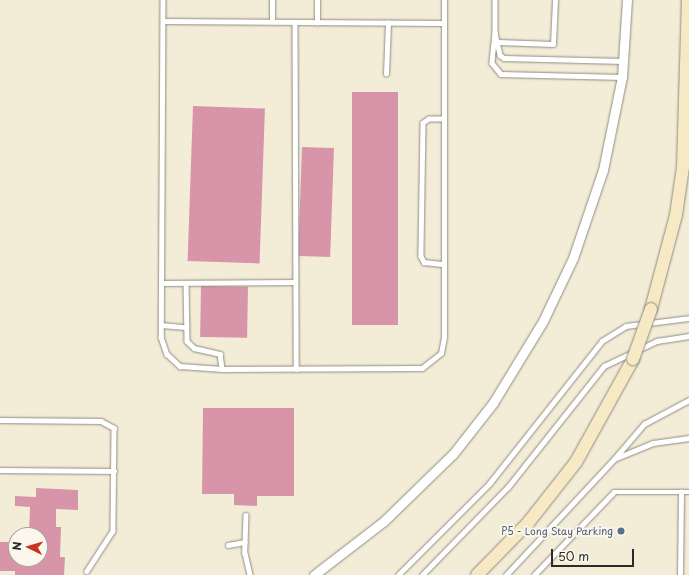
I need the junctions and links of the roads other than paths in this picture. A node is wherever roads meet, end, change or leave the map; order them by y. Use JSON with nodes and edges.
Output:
{"nodes":[{"id":1,"x":163,"y":0,"type":"edge"},
{"id":2,"x":272,"y":0,"type":"edge"},
{"id":3,"x":317,"y":0,"type":"edge"},
{"id":4,"x":444,"y":0,"type":"edge"},
{"id":5,"x":495,"y":0,"type":"edge"},
{"id":6,"x":556,"y":0,"type":"edge"},
{"id":7,"x":627,"y":0,"type":"edge"},
{"id":8,"x":688,"y":0,"type":"edge"},
{"id":9,"x":163,"y":21,"type":"junction"},
{"id":10,"x":272,"y":22,"type":"junction"},
{"id":11,"x":295,"y":23,"type":"junction"},
{"id":12,"x":317,"y":23,"type":"junction"},
{"id":13,"x":388,"y":23,"type":"junction"},
{"id":14,"x":444,"y":23,"type":"junction"},
{"id":15,"x":495,"y":33,"type":"junction"},
{"id":16,"x":498,"y":42,"type":"junction"},
{"id":17,"x":623,"y":61,"type":"junction"},
{"id":18,"x":386,"y":74,"type":"dead end"},
{"id":19,"x":622,"y":77,"type":"junction"},
{"id":20,"x":444,"y":119,"type":"junction"},
{"id":21,"x":444,"y":264,"type":"junction"},
{"id":22,"x":295,"y":282,"type":"junction"},
{"id":23,"x":162,"y":283,"type":"junction"},
{"id":24,"x":186,"y":283,"type":"junction"},
{"id":25,"x":689,"y":318,"type":"edge"},
{"id":26,"x":161,"y":325,"type":"junction"},
{"id":27,"x":185,"y":327,"type":"junction"},
{"id":28,"x":689,"y":336,"type":"edge"},
{"id":29,"x":222,"y":369,"type":"junction"},
{"id":30,"x":296,"y":369,"type":"junction"},
{"id":31,"x":689,"y":400,"type":"edge"},
{"id":32,"x":0,"y":420,"type":"edge"},
{"id":33,"x":689,"y":438,"type":"edge"},
{"id":34,"x":614,"y":459,"type":"junction"},
{"id":35,"x":0,"y":470,"type":"edge"},
{"id":36,"x":114,"y":471,"type":"junction"},
{"id":37,"x":681,"y":492,"type":"junction"},
{"id":38,"x":689,"y":492,"type":"edge"},
{"id":39,"x":246,"y":515,"type":"dead end"},
{"id":40,"x":245,"y":542,"type":"junction"},
{"id":41,"x":228,"y":545,"type":"dead end"},
{"id":42,"x":87,"y":571,"type":"dead end"},
{"id":43,"x":250,"y":575,"type":"edge"},
{"id":44,"x":314,"y":575,"type":"edge"},
{"id":45,"x":398,"y":575,"type":"edge"},
{"id":46,"x":422,"y":575,"type":"edge"},
{"id":47,"x":477,"y":575,"type":"edge"},
{"id":48,"x":506,"y":575,"type":"edge"},
{"id":49,"x":534,"y":575,"type":"edge"},
{"id":50,"x":680,"y":575,"type":"edge"}],
"edges":[{"from":1,"to":9,"type":"lane"},
{"from":2,"to":10,"type":"lane"},
{"from":3,"to":12,"type":"lane"},
{"from":4,"to":14,"type":"lane"},
{"from":5,"to":15,"type":"lane"},
{"from":6,"to":16,"type":"lane"},
{"from":7,"to":17,"type":"street"},
{"from":8,"to":47,"type":"street","bridge":true},
{"from":9,"to":10,"type":"lane"},
{"from":9,"to":23,"type":"lane"},
{"from":10,"to":11,"type":"lane"},
{"from":11,"to":12,"type":"lane"},
{"from":11,"to":22,"type":"lane"},
{"from":12,"to":13,"type":"lane"},
{"from":13,"to":14,"type":"lane"},
{"from":13,"to":18,"type":"lane"},
{"from":14,"to":20,"type":"lane"},
{"from":15,"to":16,"type":"lane"},
{"from":15,"to":19,"type":"lane"},
{"from":16,"to":17,"type":"lane"},
{"from":17,"to":19,"type":"street"},
{"from":19,"to":44,"type":"street"},
{"from":20,"to":21,"type":"lane"},
{"from":20,"to":21,"type":"lane"},
{"from":21,"to":30,"type":"lane"},
{"from":22,"to":24,"type":"lane"},
{"from":22,"to":30,"type":"lane"},
{"from":23,"to":24,"type":"lane"},
{"from":23,"to":26,"type":"lane"},
{"from":24,"to":27,"type":"lane"},
{"from":25,"to":45,"type":"lane"},
{"from":26,"to":27,"type":"lane"},
{"from":26,"to":29,"type":"lane"},
{"from":27,"to":29,"type":"lane"},
{"from":28,"to":46,"type":"lane"},
{"from":29,"to":30,"type":"lane"},
{"from":31,"to":34,"type":"lane"},
{"from":32,"to":36,"type":"lane"},
{"from":33,"to":34,"type":"lane"},
{"from":34,"to":48,"type":"lane"},
{"from":35,"to":36,"type":"lane"},
{"from":36,"to":42,"type":"lane"},
{"from":37,"to":38,"type":"lane"},
{"from":37,"to":49,"type":"lane"},
{"from":37,"to":50,"type":"lane"},
{"from":39,"to":40,"type":"lane"},
{"from":40,"to":41,"type":"lane"},
{"from":40,"to":43,"type":"lane"}]}
